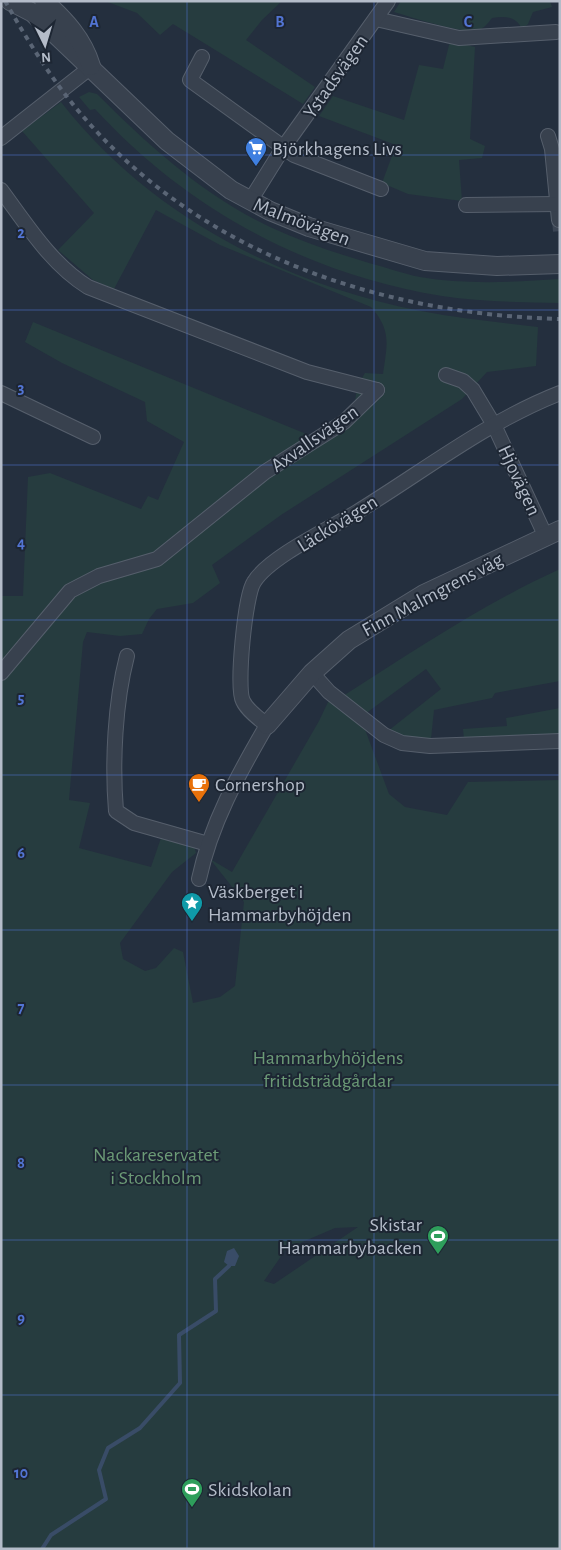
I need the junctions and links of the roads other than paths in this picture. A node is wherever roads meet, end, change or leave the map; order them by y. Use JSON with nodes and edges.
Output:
{"nodes":[{"id":1,"x":10,"y":1,"type":"edge"},
{"id":2,"x":44,"y":1,"type":"edge"},
{"id":3,"x":388,"y":1,"type":"edge"},
{"id":4,"x":376,"y":19,"type":"junction"},
{"id":5,"x":556,"y":32,"type":"dead end"},
{"id":6,"x":202,"y":57,"type":"dead end"},
{"id":7,"x":91,"y":67,"type":"junction"},
{"id":8,"x":548,"y":136,"type":"dead end"},
{"id":9,"x":1,"y":138,"type":"edge"},
{"id":10,"x":283,"y":148,"type":"junction"},
{"id":11,"x":381,"y":189,"type":"dead end"},
{"id":12,"x":1,"y":190,"type":"edge"},
{"id":13,"x":250,"y":201,"type":"junction"},
{"id":14,"x":466,"y":205,"type":"dead end"},
{"id":15,"x":559,"y":205,"type":"edge"},
{"id":16,"x":559,"y":220,"type":"edge"},
{"id":17,"x":560,"y":264,"type":"edge"},
{"id":18,"x":446,"y":375,"type":"dead end"},
{"id":19,"x":1,"y":393,"type":"edge"},
{"id":20,"x":560,"y":393,"type":"edge"},
{"id":21,"x":494,"y":425,"type":"junction"},
{"id":22,"x":93,"y":437,"type":"dead end"},
{"id":23,"x":552,"y":532,"type":"edge"},
{"id":24,"x":127,"y":656,"type":"dead end"},
{"id":25,"x":1,"y":673,"type":"edge"},
{"id":26,"x":312,"y":673,"type":"junction"},
{"id":27,"x":267,"y":725,"type":"junction"},
{"id":28,"x":560,"y":741,"type":"edge"},
{"id":29,"x":208,"y":844,"type":"junction"},
{"id":30,"x":199,"y":879,"type":"dead end"}],
"edges":[{"from":1,"to":7,"type":"street","name":"Malmövägen"},
{"from":2,"to":7,"type":"street","name":"Malmövägen"},
{"from":3,"to":4,"type":"street","name":"Ystadsvägen"},
{"from":4,"to":5,"type":"street"},
{"from":4,"to":10,"type":"street","name":"Ystadsvägen"},
{"from":6,"to":10,"type":"street"},
{"from":7,"to":9,"type":"street"},
{"from":7,"to":13,"type":"street","name":"Malmövägen"},
{"from":8,"to":15,"type":"street"},
{"from":10,"to":11,"type":"street"},
{"from":10,"to":13,"type":"street","name":"Ystadsvägen"},
{"from":12,"to":25,"type":"street","name":"Axvallsvägen"},
{"from":13,"to":17,"type":"street","name":"Malmövägen"},
{"from":14,"to":15,"type":"street"},
{"from":15,"to":16,"type":"street"},
{"from":18,"to":21,"type":"street"},
{"from":19,"to":22,"type":"street"},
{"from":20,"to":21,"type":"street","name":"Läckövägen"},
{"from":21,"to":23,"type":"street","name":"Hjovägen"},
{"from":21,"to":27,"type":"street","name":"Läckövägen"},
{"from":23,"to":26,"type":"street","name":"Finn Malmgrens väg"},
{"from":24,"to":29,"type":"street"},
{"from":26,"to":27,"type":"street","name":"Finn Malmgrens väg"},
{"from":26,"to":28,"type":"street"},
{"from":27,"to":29,"type":"street","name":"Finn Malmgrens väg"},
{"from":29,"to":30,"type":"street","name":"Finn Malmgrens väg"}]}
